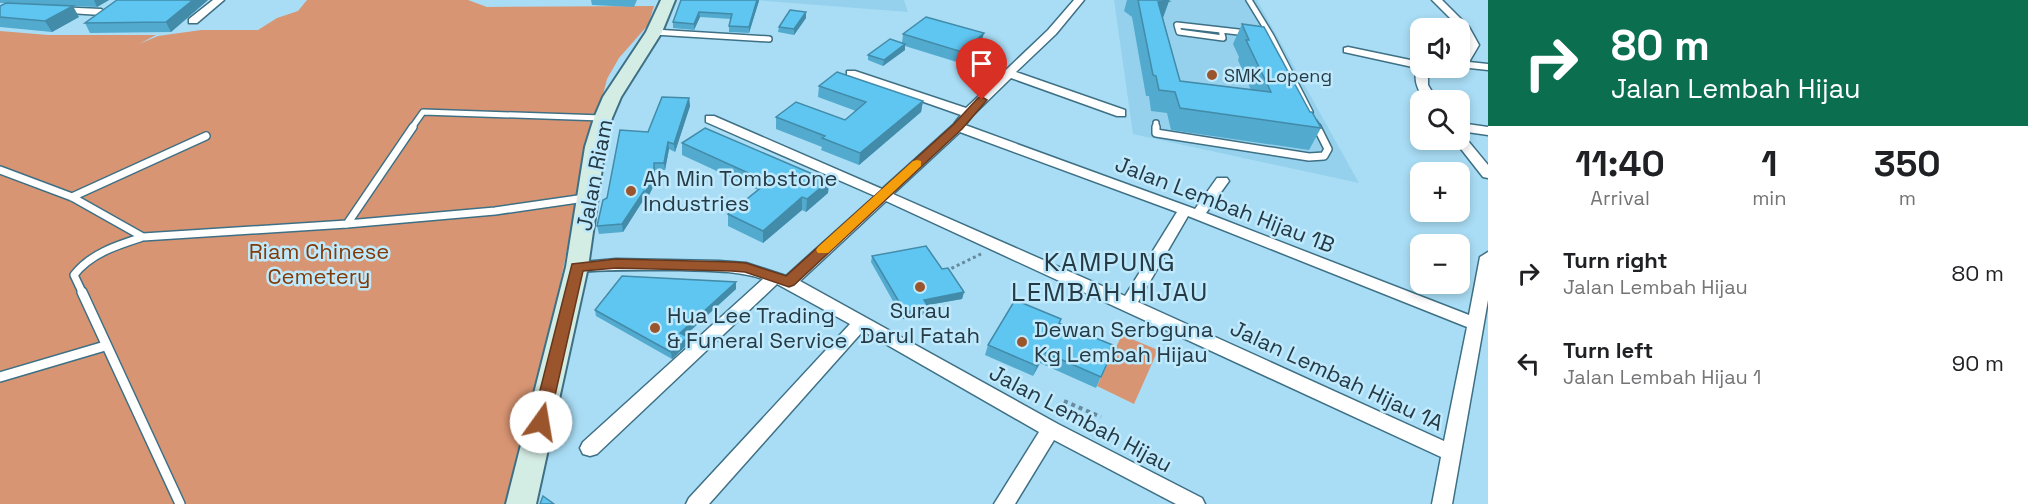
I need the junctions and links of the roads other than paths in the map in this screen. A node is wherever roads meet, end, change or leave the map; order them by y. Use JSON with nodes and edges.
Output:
{"nodes":[{"id":1,"x":219,"y":0,"type":"edge"},
{"id":2,"x":668,"y":0,"type":"edge"},
{"id":3,"x":1079,"y":0,"type":"edge"},
{"id":4,"x":1249,"y":0,"type":"edge"},
{"id":5,"x":1437,"y":0,"type":"edge"},
{"id":6,"x":42,"y":9,"type":"edge"},
{"id":7,"x":1454,"y":18,"type":"edge"},
{"id":8,"x":193,"y":21,"type":"dead end"},
{"id":9,"x":85,"y":24,"type":"edge"},
{"id":10,"x":1221,"y":30,"type":"junction"},
{"id":11,"x":654,"y":32,"type":"junction"},
{"id":12,"x":1251,"y":34,"type":"edge"},
{"id":13,"x":1261,"y":35,"type":"edge"},
{"id":14,"x":1271,"y":36,"type":"junction"},
{"id":15,"x":1470,"y":38,"type":"edge"},
{"id":16,"x":769,"y":39,"type":"dead end"},
{"id":17,"x":1348,"y":50,"type":"dead end"},
{"id":18,"x":1470,"y":54,"type":"edge"},
{"id":19,"x":1410,"y":64,"type":"edge"},
{"id":20,"x":1470,"y":65,"type":"edge"},
{"id":21,"x":1488,"y":67,"type":"edge"},
{"id":22,"x":851,"y":73,"type":"dead end"},
{"id":23,"x":1010,"y":74,"type":"junction"},
{"id":24,"x":968,"y":113,"type":"junction"},
{"id":25,"x":1121,"y":113,"type":"dead end"},
{"id":26,"x":603,"y":118,"type":"junction"},
{"id":27,"x":710,"y":119,"type":"dead end"},
{"id":28,"x":1156,"y":123,"type":"dead end"},
{"id":29,"x":958,"y":127,"type":"junction"},
{"id":30,"x":1470,"y":128,"type":"edge"},
{"id":31,"x":1488,"y":131,"type":"edge"},
{"id":32,"x":206,"y":136,"type":"dead end"},
{"id":33,"x":1469,"y":150,"type":"edge"},
{"id":34,"x":0,"y":170,"type":"edge"},
{"id":35,"x":1488,"y":174,"type":"edge"},
{"id":36,"x":1222,"y":181,"type":"dead end"},
{"id":37,"x":884,"y":194,"type":"junction"},
{"id":38,"x":72,"y":197,"type":"junction"},
{"id":39,"x":589,"y":198,"type":"junction"},
{"id":40,"x":1191,"y":213,"type":"junction"},
{"id":41,"x":347,"y":224,"type":"junction"},
{"id":42,"x":143,"y":237,"type":"junction"},
{"id":43,"x":1488,"y":257,"type":"edge"},
{"id":44,"x":577,"y":267,"type":"junction"},
{"id":45,"x":782,"y":279,"type":"junction"},
{"id":46,"x":1129,"y":303,"type":"junction"},
{"id":47,"x":860,"y":323,"type":"junction"},
{"id":48,"x":1475,"y":324,"type":"junction"},
{"id":49,"x":105,"y":346,"type":"junction"},
{"id":50,"x":0,"y":377,"type":"edge"},
{"id":51,"x":1051,"y":429,"type":"junction"},
{"id":52,"x":590,"y":448,"type":"dead end"},
{"id":53,"x":1452,"y":453,"type":"junction"},
{"id":54,"x":180,"y":504,"type":"edge"},
{"id":55,"x":521,"y":504,"type":"edge"},
{"id":56,"x":696,"y":504,"type":"edge"},
{"id":57,"x":1004,"y":504,"type":"edge"},
{"id":58,"x":1195,"y":504,"type":"edge"},
{"id":59,"x":1442,"y":504,"type":"edge"}],
"edges":[{"from":1,"to":8,"type":"street"},
{"from":2,"to":11,"type":"main road","name":"Jalan Riam"},
{"from":3,"to":23,"type":"street"},
{"from":4,"to":14,"type":"lane"},
{"from":5,"to":7,"type":"street"},
{"from":6,"to":9,"type":"street"},
{"from":10,"to":10,"type":"lane"},
{"from":10,"to":12,"type":"lane"},
{"from":11,"to":16,"type":"lane"},
{"from":11,"to":26,"type":"main road","name":"Jalan Riam"},
{"from":13,"to":14,"type":"lane"},
{"from":14,"to":28,"type":"lane"},
{"from":15,"to":18,"type":"street"},
{"from":17,"to":19,"type":"street"},
{"from":20,"to":21,"type":"street"},
{"from":22,"to":24,"type":"street"},
{"from":23,"to":24,"type":"street"},
{"from":23,"to":25,"type":"street"},
{"from":24,"to":29,"type":"street"},
{"from":26,"to":39,"type":"main road","name":"Jalan Riam"},
{"from":26,"to":41,"type":"lane"},
{"from":27,"to":37,"type":"street","name":"Jalan Lembah Hijau 1A"},
{"from":29,"to":37,"type":"street"},
{"from":29,"to":40,"type":"street","name":"Jalan Lembah Hijau 1B"},
{"from":30,"to":31,"type":"street"},
{"from":32,"to":38,"type":"lane"},
{"from":33,"to":35,"type":"street"},
{"from":34,"to":38,"type":"lane"},
{"from":36,"to":40,"type":"street"},
{"from":37,"to":45,"type":"street"},
{"from":37,"to":46,"type":"street","name":"Jalan Lembah Hijau 1A"},
{"from":38,"to":42,"type":"lane"},
{"from":39,"to":41,"type":"lane"},
{"from":39,"to":44,"type":"main road","name":"Jalan Riam"},
{"from":40,"to":46,"type":"street"},
{"from":40,"to":48,"type":"street","name":"Jalan Lembah Hijau 1B"},
{"from":41,"to":42,"type":"lane"},
{"from":42,"to":49,"type":"lane"},
{"from":43,"to":48,"type":"street"},
{"from":44,"to":45,"type":"street","name":"Jalan Lembah Hijau"},
{"from":44,"to":55,"type":"main road","name":"Jalan Riam"},
{"from":45,"to":47,"type":"street","name":"Jalan Lembah Hijau"},
{"from":45,"to":52,"type":"street"},
{"from":46,"to":53,"type":"street","name":"Jalan Lembah Hijau 1A"},
{"from":47,"to":51,"type":"street","name":"Jalan Lembah Hijau"},
{"from":47,"to":56,"type":"street"},
{"from":48,"to":53,"type":"street"},
{"from":49,"to":50,"type":"lane"},
{"from":49,"to":54,"type":"lane"},
{"from":51,"to":57,"type":"street"},
{"from":51,"to":58,"type":"street","name":"Jalan Lembah Hijau"},
{"from":53,"to":59,"type":"street"}]}
